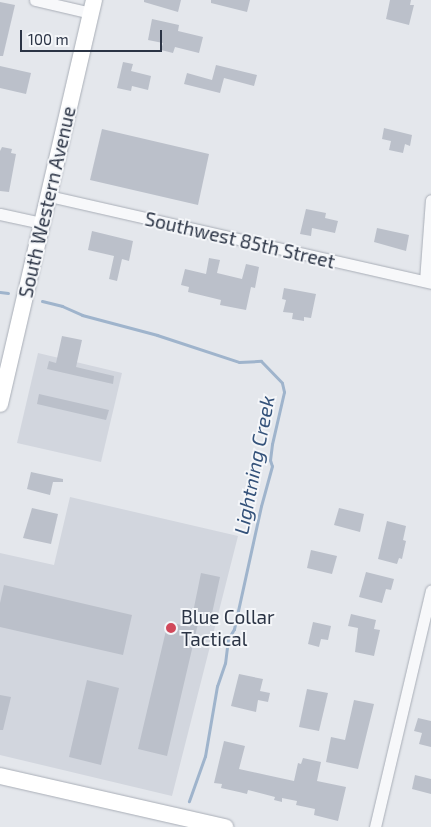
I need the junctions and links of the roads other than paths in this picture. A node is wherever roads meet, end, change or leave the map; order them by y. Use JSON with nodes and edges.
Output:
{"nodes":[{"id":1,"x":35,"y":0,"type":"edge"},
{"id":2,"x":93,"y":6,"type":"edge"},
{"id":3,"x":49,"y":196,"type":"junction"},
{"id":4,"x":431,"y":200,"type":"edge"},
{"id":5,"x":0,"y":214,"type":"edge"},
{"id":6,"x":42,"y":223,"type":"junction"},
{"id":7,"x":428,"y":282,"type":"edge"},
{"id":8,"x":0,"y":404,"type":"edge"},
{"id":9,"x":431,"y":591,"type":"edge"},
{"id":10,"x":0,"y":776,"type":"edge"},
{"id":11,"x":225,"y":827,"type":"edge"},
{"id":12,"x":375,"y":827,"type":"edge"}],
"edges":[{"from":1,"to":2,"type":"street"},
{"from":2,"to":3,"type":"main road","name":"South Western Avenue"},
{"from":3,"to":6,"type":"main road","name":"South Western Avenue"},
{"from":3,"to":7,"type":"street","name":"Southwest 85th Street"},
{"from":4,"to":7,"type":"street"},
{"from":5,"to":6,"type":"street"},
{"from":6,"to":8,"type":"main road","name":"South Western Avenue"},
{"from":9,"to":12,"type":"street"},
{"from":10,"to":11,"type":"main road"}]}
